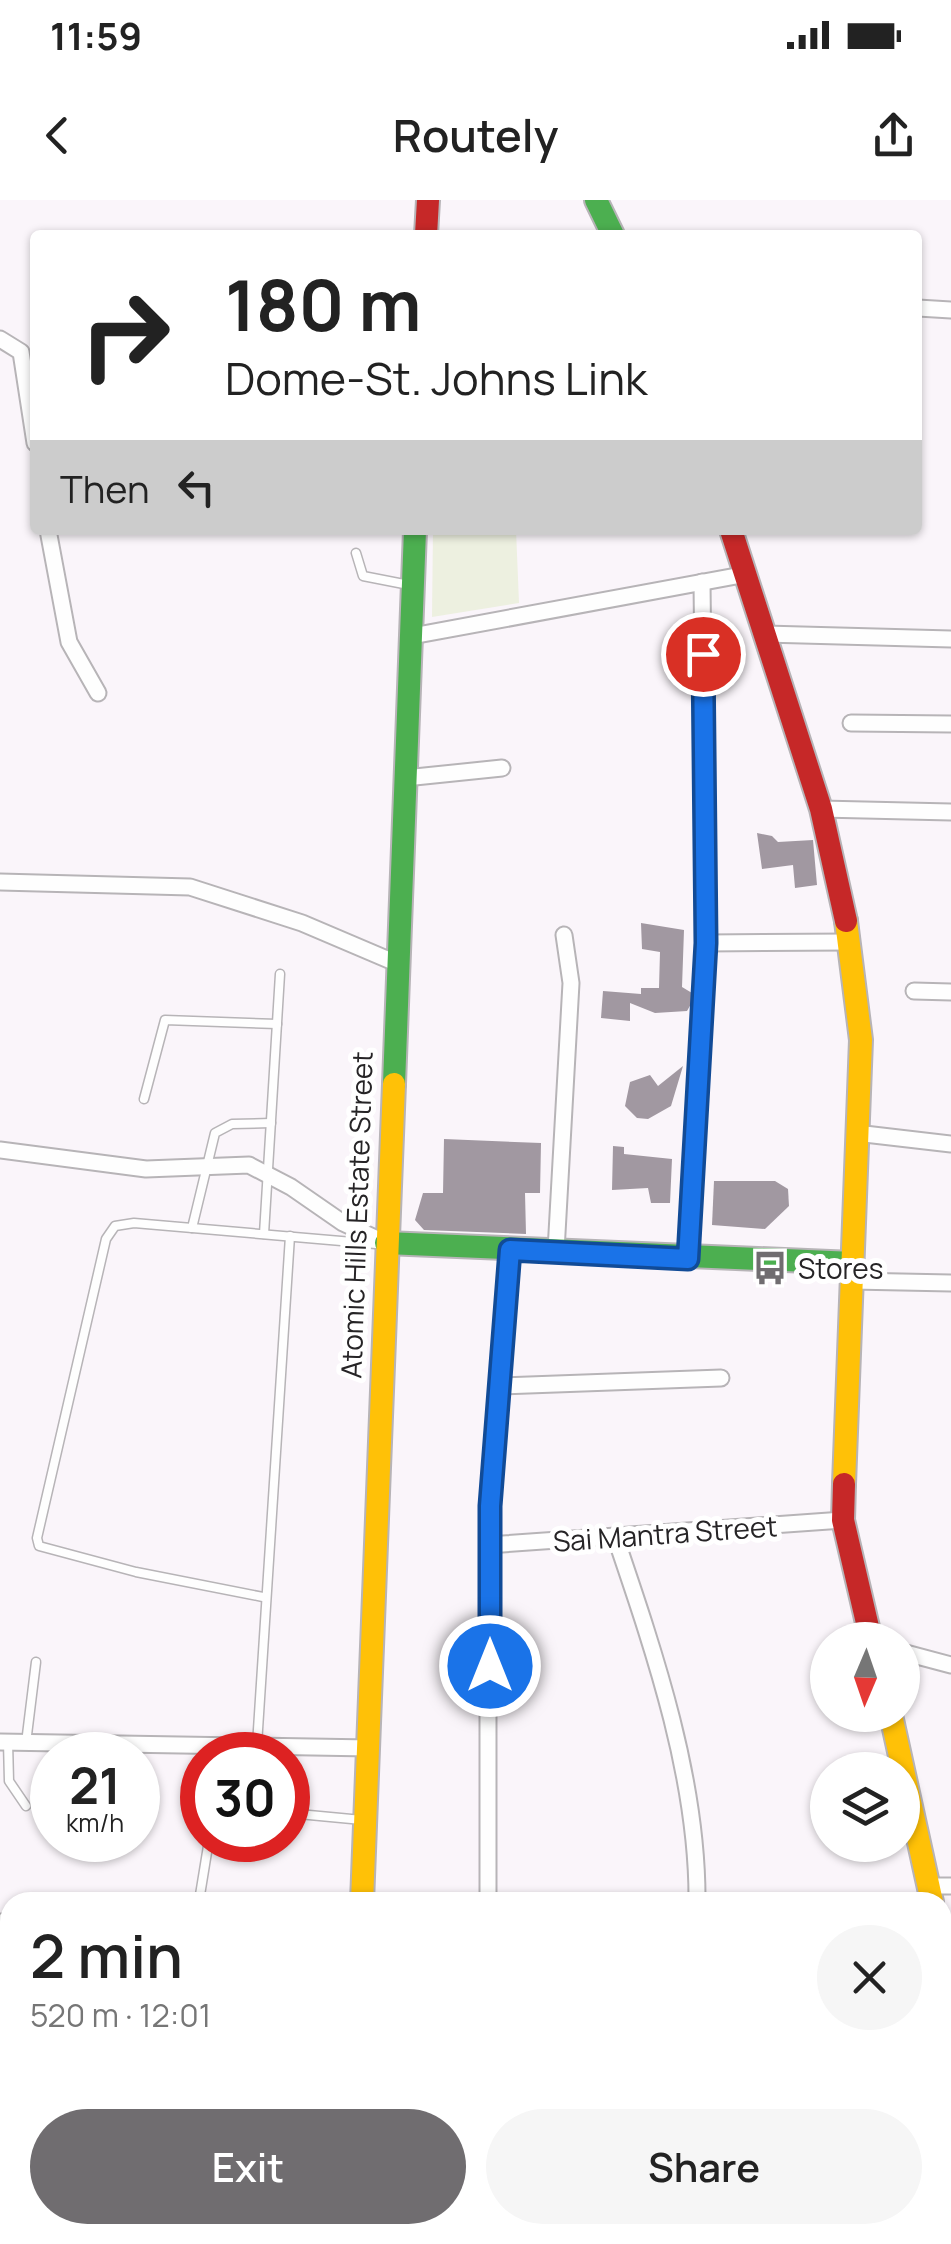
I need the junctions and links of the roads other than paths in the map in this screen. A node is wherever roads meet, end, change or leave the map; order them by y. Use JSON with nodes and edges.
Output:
{"nodes":[{"id":1,"x":428,"y":200,"type":"edge"},
{"id":2,"x":596,"y":200,"type":"edge"},
{"id":3,"x":426,"y":230,"type":"edge"},
{"id":4,"x":611,"y":230,"type":"edge"},
{"id":5,"x":922,"y":308,"type":"edge"},
{"id":6,"x":951,"y":310,"type":"edge"},
{"id":7,"x":0,"y":339,"type":"edge"},
{"id":8,"x":30,"y":410,"type":"edge"},
{"id":9,"x":49,"y":535,"type":"edge"},
{"id":10,"x":415,"y":535,"type":"edge"},
{"id":11,"x":733,"y":535,"type":"edge"},
{"id":12,"x":356,"y":553,"type":"dead end"},
{"id":13,"x":747,"y":574,"type":"junction"},
{"id":14,"x":702,"y":582,"type":"junction"},
{"id":15,"x":413,"y":586,"type":"junction"},
{"id":16,"x":765,"y":634,"type":"junction"},
{"id":17,"x":412,"y":636,"type":"junction"},
{"id":18,"x":951,"y":640,"type":"edge"},
{"id":19,"x":98,"y":693,"type":"dead end"},
{"id":20,"x":851,"y":723,"type":"dead end"},
{"id":21,"x":951,"y":724,"type":"edge"},
{"id":22,"x":502,"y":768,"type":"dead end"},
{"id":23,"x":404,"y":778,"type":"junction"},
{"id":24,"x":821,"y":810,"type":"junction"},
{"id":25,"x":951,"y":812,"type":"edge"},
{"id":26,"x":0,"y":882,"type":"edge"},
{"id":27,"x":564,"y":935,"type":"dead end"},
{"id":28,"x":852,"y":942,"type":"junction"},
{"id":29,"x":706,"y":943,"type":"junction"},
{"id":30,"x":396,"y":963,"type":"junction"},
{"id":31,"x":280,"y":974,"type":"dead end"},
{"id":32,"x":914,"y":991,"type":"dead end"},
{"id":33,"x":951,"y":992,"type":"edge"},
{"id":34,"x":277,"y":1024,"type":"junction"},
{"id":35,"x":144,"y":1099,"type":"dead end"},
{"id":36,"x":271,"y":1123,"type":"junction"},
{"id":37,"x":856,"y":1133,"type":"junction"},
{"id":38,"x":951,"y":1144,"type":"edge"},
{"id":39,"x":0,"y":1150,"type":"edge"},
{"id":40,"x":204,"y":1170,"type":"junction"},
{"id":41,"x":266,"y":1172,"type":"junction"},
{"id":42,"x":192,"y":1228,"type":"junction"},
{"id":43,"x":264,"y":1234,"type":"junction"},
{"id":44,"x":290,"y":1236,"type":"junction"},
{"id":45,"x":386,"y":1244,"type":"junction"},
{"id":46,"x":510,"y":1250,"type":"junction"},
{"id":47,"x":556,"y":1251,"type":"junction"},
{"id":48,"x":688,"y":1259,"type":"junction"},
{"id":49,"x":852,"y":1272,"type":"junction"},
{"id":50,"x":951,"y":1283,"type":"edge"},
{"id":51,"x":721,"y":1378,"type":"dead end"},
{"id":52,"x":500,"y":1386,"type":"junction"},
{"id":53,"x":843,"y":1520,"type":"junction"},
{"id":54,"x":616,"y":1539,"type":"junction"},
{"id":55,"x":488,"y":1545,"type":"junction"},
{"id":56,"x":263,"y":1598,"type":"junction"},
{"id":57,"x":867,"y":1622,"type":"edge"},
{"id":58,"x":920,"y":1657,"type":"edge"},
{"id":59,"x":36,"y":1662,"type":"dead end"},
{"id":60,"x":951,"y":1665,"type":"edge"},
{"id":61,"x":257,"y":1732,"type":"edge"},
{"id":62,"x":895,"y":1732,"type":"edge"},
{"id":63,"x":4,"y":1742,"type":"edge"},
{"id":64,"x":26,"y":1742,"type":"junction"},
{"id":65,"x":180,"y":1744,"type":"edge"},
{"id":66,"x":310,"y":1746,"type":"edge"},
{"id":67,"x":370,"y":1748,"type":"junction"},
{"id":68,"x":26,"y":1806,"type":"dead end"},
{"id":69,"x":310,"y":1815,"type":"edge"},
{"id":70,"x":366,"y":1821,"type":"junction"},
{"id":71,"x":205,"y":1862,"type":"edge"},
{"id":72,"x":937,"y":1891,"type":"edge"},
{"id":73,"x":200,"y":1892,"type":"edge"},
{"id":74,"x":362,"y":1892,"type":"edge"},
{"id":75,"x":488,"y":1892,"type":"edge"},
{"id":76,"x":697,"y":1892,"type":"edge"}],
"edges":[{"from":1,"to":3,"type":"main road"},
{"from":2,"to":4,"type":"main road"},
{"from":5,"to":6,"type":"street"},
{"from":7,"to":8,"type":"street"},
{"from":9,"to":19,"type":"street"},
{"from":10,"to":15,"type":"main road","name":"Atomic Hills Estate Street"},
{"from":11,"to":13,"type":"main road"},
{"from":12,"to":15,"type":"lane"},
{"from":13,"to":14,"type":"street"},
{"from":13,"to":16,"type":"main road"},
{"from":14,"to":17,"type":"street"},
{"from":14,"to":29,"type":"street"},
{"from":15,"to":17,"type":"main road","name":"Atomic Hills Estate Street"},
{"from":16,"to":18,"type":"street"},
{"from":16,"to":24,"type":"main road"},
{"from":17,"to":23,"type":"main road","name":"Atomic Hills Estate Street"},
{"from":20,"to":21,"type":"street"},
{"from":22,"to":23,"type":"street"},
{"from":23,"to":30,"type":"main road","name":"Atomic Hills Estate Street"},
{"from":24,"to":25,"type":"street"},
{"from":24,"to":28,"type":"main road"},
{"from":26,"to":30,"type":"street"},
{"from":27,"to":47,"type":"street"},
{"from":28,"to":29,"type":"street"},
{"from":28,"to":37,"type":"main road"},
{"from":29,"to":48,"type":"street"},
{"from":30,"to":45,"type":"main road","name":"Atomic Hills Estate Street"},
{"from":31,"to":34,"type":"lane"},
{"from":32,"to":33,"type":"street"},
{"from":34,"to":35,"type":"lane"},
{"from":34,"to":36,"type":"lane"},
{"from":36,"to":40,"type":"lane"},
{"from":36,"to":41,"type":"lane"},
{"from":37,"to":38,"type":"street"},
{"from":37,"to":49,"type":"main road"},
{"from":39,"to":40,"type":"street"},
{"from":40,"to":41,"type":"street"},
{"from":40,"to":42,"type":"lane"},
{"from":41,"to":43,"type":"lane"},
{"from":41,"to":45,"type":"street"},
{"from":42,"to":43,"type":"lane"},
{"from":42,"to":56,"type":"lane"},
{"from":43,"to":44,"type":"lane"},
{"from":44,"to":45,"type":"lane"},
{"from":44,"to":56,"type":"lane"},
{"from":45,"to":46,"type":"main road"},
{"from":45,"to":67,"type":"main road","name":"Atomic Hills Estate Street"},
{"from":46,"to":47,"type":"main road"},
{"from":46,"to":52,"type":"street"},
{"from":47,"to":48,"type":"main road"},
{"from":48,"to":49,"type":"main road"},
{"from":49,"to":50,"type":"street"},
{"from":49,"to":53,"type":"main road"},
{"from":51,"to":52,"type":"street"},
{"from":52,"to":55,"type":"street"},
{"from":53,"to":54,"type":"street","name":"Sai Mantra Street"},
{"from":53,"to":57,"type":"main road"},
{"from":54,"to":55,"type":"street","name":"Sai Mantra Street"},
{"from":54,"to":76,"type":"street"},
{"from":55,"to":75,"type":"street"},
{"from":56,"to":61,"type":"lane"},
{"from":58,"to":60,"type":"street"},
{"from":59,"to":64,"type":"lane"},
{"from":62,"to":72,"type":"main road"},
{"from":63,"to":64,"type":"street"},
{"from":63,"to":68,"type":"lane"},
{"from":64,"to":65,"type":"street"},
{"from":66,"to":67,"type":"street"},
{"from":67,"to":70,"type":"main road","name":"Atomic Hills Estate Street"},
{"from":69,"to":70,"type":"lane"},
{"from":70,"to":74,"type":"main road","name":"Atomic Hills Estate Street"},
{"from":71,"to":73,"type":"lane"}]}
